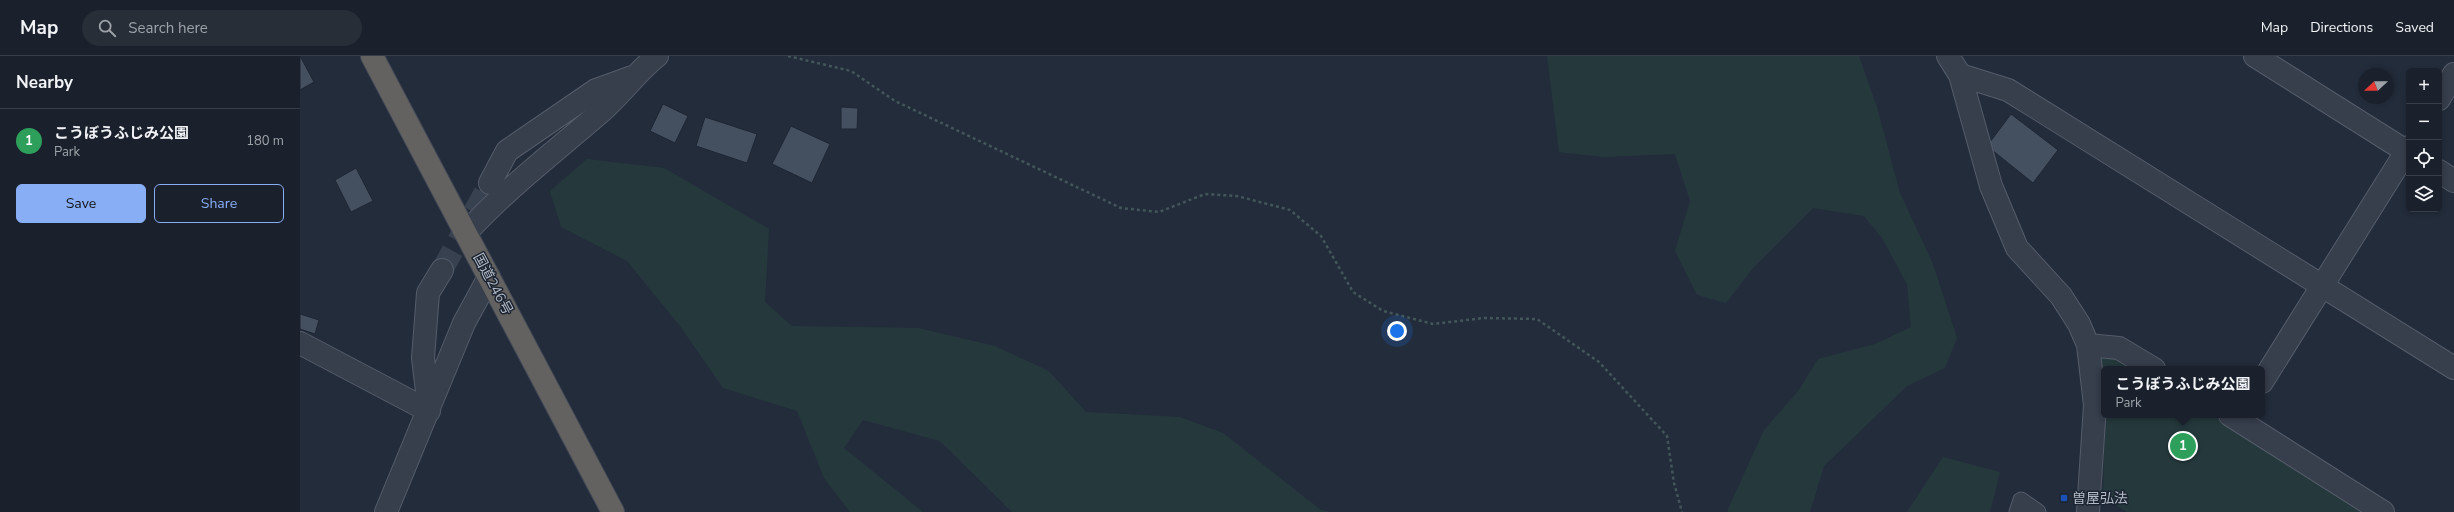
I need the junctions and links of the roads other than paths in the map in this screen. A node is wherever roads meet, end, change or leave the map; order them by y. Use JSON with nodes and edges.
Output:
{"nodes":[{"id":1,"x":372,"y":56,"type":"edge"},
{"id":2,"x":657,"y":56,"type":"edge"},
{"id":3,"x":1948,"y":56,"type":"edge"},
{"id":4,"x":2255,"y":56,"type":"edge"},
{"id":5,"x":2454,"y":74,"type":"edge"},
{"id":6,"x":1960,"y":75,"type":"junction"},
{"id":7,"x":635,"y":76,"type":"junction"},
{"id":8,"x":2442,"y":93,"type":"edge"},
{"id":9,"x":2406,"y":149,"type":"edge"},
{"id":10,"x":2406,"y":153,"type":"edge"},
{"id":11,"x":2442,"y":173,"type":"edge"},
{"id":12,"x":2454,"y":181,"type":"edge"},
{"id":13,"x":490,"y":183,"type":"tunnel mouth"},
{"id":14,"x":466,"y":232,"type":"junction"},
{"id":15,"x":442,"y":270,"type":"tunnel mouth"},
{"id":16,"x":489,"y":277,"type":"junction"},
{"id":17,"x":2323,"y":286,"type":"junction"},
{"id":18,"x":300,"y":343,"type":"edge"},
{"id":19,"x":2088,"y":345,"type":"junction"},
{"id":20,"x":2149,"y":366,"type":"edge"},
{"id":21,"x":2454,"y":368,"type":"edge"},
{"id":22,"x":2265,"y":377,"type":"edge"},
{"id":23,"x":429,"y":411,"type":"junction"},
{"id":24,"x":2238,"y":418,"type":"edge"},
{"id":25,"x":386,"y":512,"type":"edge"},
{"id":26,"x":613,"y":512,"type":"edge"},
{"id":27,"x":2017,"y":512,"type":"edge"},
{"id":28,"x":2038,"y":512,"type":"edge"},
{"id":29,"x":2088,"y":512,"type":"edge"},
{"id":30,"x":2383,"y":512,"type":"edge"}],
"edges":[{"from":1,"to":14,"type":"highway","name":"国道246号"},
{"from":2,"to":7,"type":"street"},
{"from":3,"to":6,"type":"street"},
{"from":4,"to":9,"type":"street"},
{"from":5,"to":8,"type":"street"},
{"from":6,"to":17,"type":"street"},
{"from":6,"to":19,"type":"street"},
{"from":7,"to":13,"type":"street"},
{"from":7,"to":14,"type":"street"},
{"from":10,"to":17,"type":"street"},
{"from":11,"to":12,"type":"street"},
{"from":14,"to":16,"type":"highway","name":"国道246号"},
{"from":15,"to":23,"type":"street"},
{"from":16,"to":23,"type":"street"},
{"from":16,"to":26,"type":"highway","name":"国道246号"},
{"from":17,"to":21,"type":"street"},
{"from":17,"to":22,"type":"street"},
{"from":18,"to":23,"type":"street"},
{"from":19,"to":20,"type":"street"},
{"from":19,"to":29,"type":"street"},
{"from":23,"to":25,"type":"street"},
{"from":24,"to":30,"type":"street"},
{"from":27,"to":28,"type":"lane"}]}
